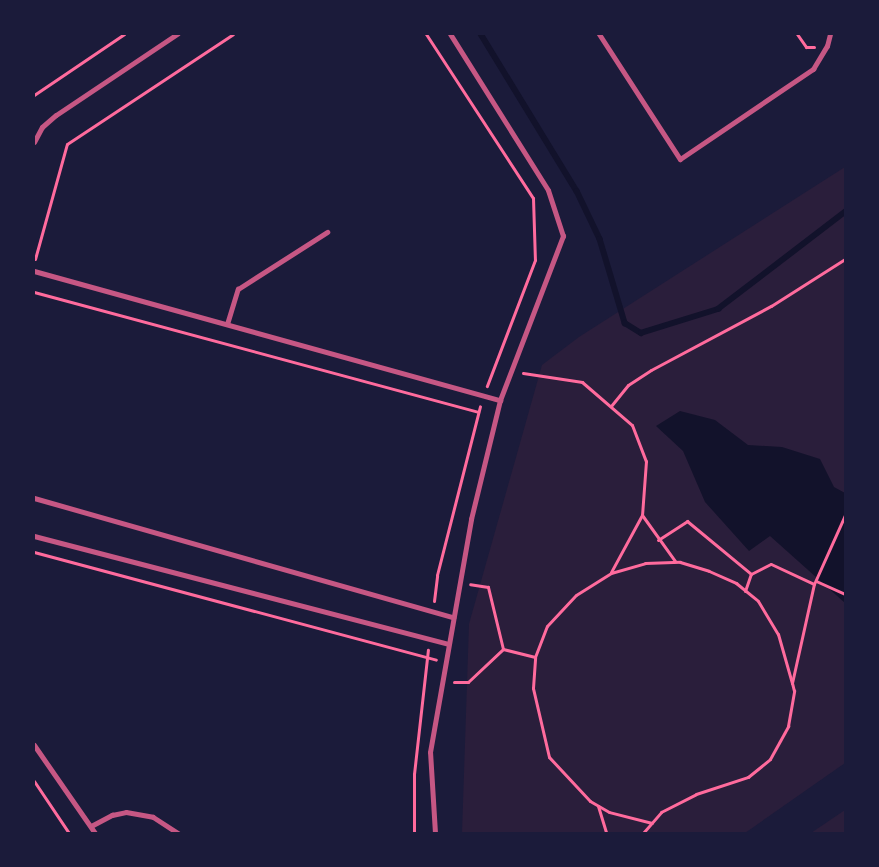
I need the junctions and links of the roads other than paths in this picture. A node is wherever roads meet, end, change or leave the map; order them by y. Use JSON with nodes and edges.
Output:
{"nodes":[{"id":1,"x":177,"y":34,"type":"edge"},
{"id":2,"x":450,"y":34,"type":"edge"},
{"id":3,"x":599,"y":34,"type":"edge"},
{"id":4,"x":830,"y":34,"type":"edge"},
{"id":5,"x":34,"y":142,"type":"edge"},
{"id":6,"x":327,"y":232,"type":"dead end"},
{"id":7,"x":34,"y":271,"type":"edge"},
{"id":8,"x":226,"y":324,"type":"junction"},
{"id":9,"x":500,"y":400,"type":"junction"},
{"id":10,"x":34,"y":498,"type":"edge"},
{"id":11,"x":34,"y":536,"type":"edge"},
{"id":12,"x":453,"y":617,"type":"junction"},
{"id":13,"x":448,"y":644,"type":"junction"},
{"id":14,"x":34,"y":745,"type":"edge"},
{"id":15,"x":91,"y":826,"type":"junction"},
{"id":16,"x":95,"y":833,"type":"edge"},
{"id":17,"x":178,"y":833,"type":"edge"},
{"id":18,"x":435,"y":833,"type":"edge"}],
"edges":[{"from":1,"to":5,"type":"street"},
{"from":2,"to":9,"type":"street"},
{"from":3,"to":4,"type":"street"},
{"from":6,"to":8,"type":"street"},
{"from":7,"to":8,"type":"street"},
{"from":8,"to":9,"type":"street"},
{"from":9,"to":12,"type":"street"},
{"from":10,"to":12,"type":"street"},
{"from":11,"to":13,"type":"street"},
{"from":12,"to":13,"type":"street"},
{"from":13,"to":18,"type":"street"},
{"from":14,"to":15,"type":"street"},
{"from":15,"to":16,"type":"street"},
{"from":15,"to":17,"type":"street"}]}
